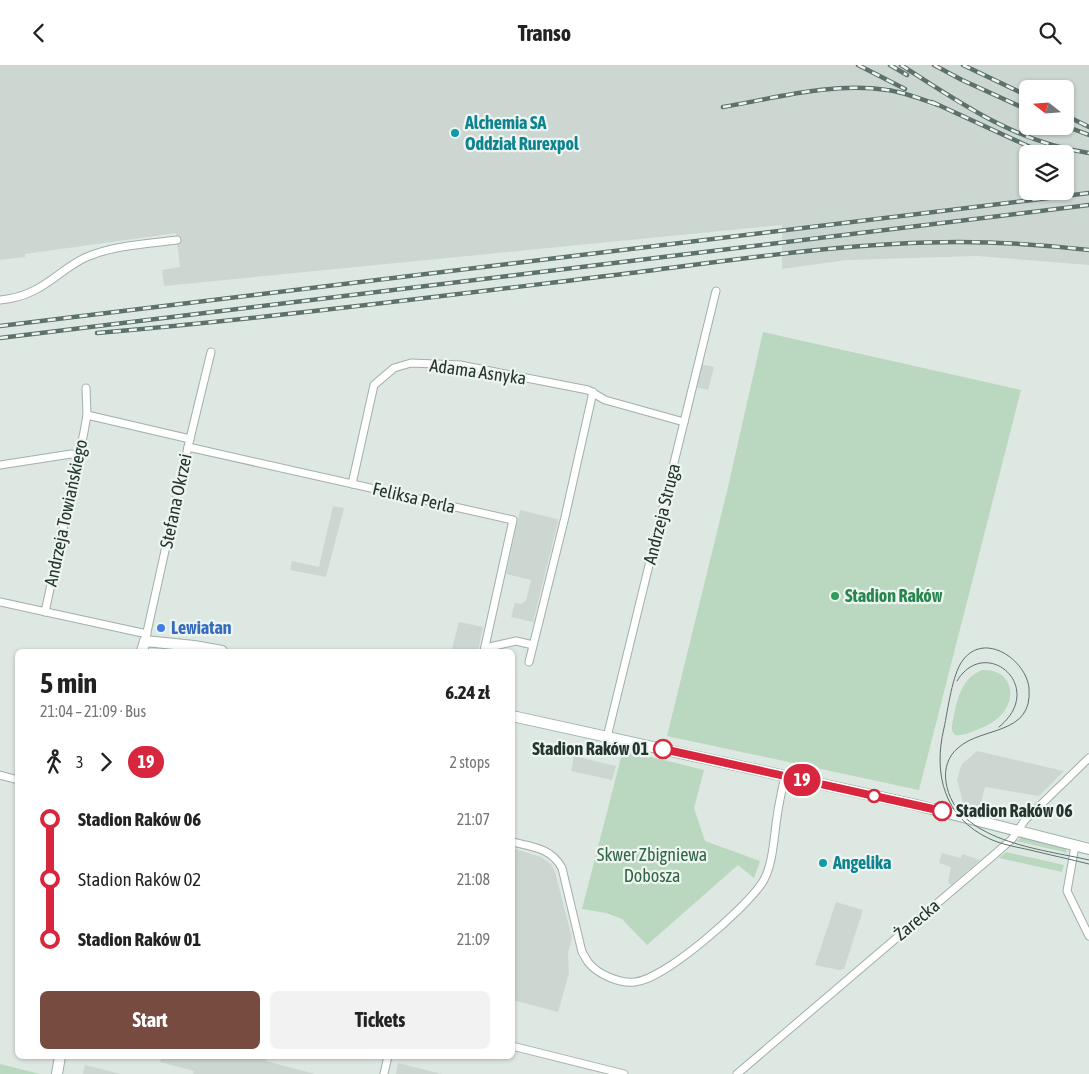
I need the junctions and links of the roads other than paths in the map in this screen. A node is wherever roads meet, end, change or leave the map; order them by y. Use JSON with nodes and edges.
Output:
{"nodes":[{"id":1,"x":177,"y":240,"type":"dead end"},
{"id":2,"x":716,"y":291,"type":"dead end"},
{"id":3,"x":0,"y":301,"type":"edge"},
{"id":4,"x":211,"y":352,"type":"dead end"},
{"id":5,"x":86,"y":388,"type":"dead end"},
{"id":6,"x":593,"y":393,"type":"junction"},
{"id":7,"x":87,"y":415,"type":"junction"},
{"id":8,"x":684,"y":422,"type":"junction"},
{"id":9,"x":190,"y":439,"type":"junction"},
{"id":10,"x":188,"y":447,"type":"junction"},
{"id":11,"x":80,"y":455,"type":"junction"},
{"id":12,"x":0,"y":465,"type":"edge"},
{"id":13,"x":352,"y":484,"type":"junction"},
{"id":14,"x":0,"y":603,"type":"edge"},
{"id":15,"x":44,"y":612,"type":"junction"},
{"id":16,"x":145,"y":642,"type":"edge"},
{"id":17,"x":533,"y":645,"type":"junction"},
{"id":18,"x":211,"y":649,"type":"edge"},
{"id":19,"x":484,"y":649,"type":"edge"},
{"id":20,"x":529,"y":662,"type":"dead end"},
{"id":21,"x":515,"y":716,"type":"edge"},
{"id":22,"x":607,"y":737,"type":"junction"},
{"id":23,"x":1089,"y":759,"type":"edge"},
{"id":24,"x":0,"y":775,"type":"edge"},
{"id":25,"x":785,"y":776,"type":"junction"},
{"id":26,"x":15,"y":779,"type":"edge"},
{"id":27,"x":1018,"y":830,"type":"junction"},
{"id":28,"x":515,"y":843,"type":"edge"},
{"id":29,"x":1075,"y":845,"type":"junction"},
{"id":30,"x":1089,"y":849,"type":"edge"},
{"id":31,"x":1089,"y":935,"type":"edge"},
{"id":32,"x":515,"y":1047,"type":"edge"},
{"id":33,"x":60,"y":1059,"type":"edge"},
{"id":34,"x":387,"y":1059,"type":"edge"},
{"id":35,"x":57,"y":1074,"type":"edge"},
{"id":36,"x":384,"y":1074,"type":"edge"},
{"id":37,"x":624,"y":1074,"type":"edge"},
{"id":38,"x":737,"y":1074,"type":"edge"}],
"edges":[{"from":1,"to":3,"type":"street"},
{"from":2,"to":8,"type":"street","name":"Andrzeja Struga"},
{"from":4,"to":9,"type":"street","name":"Stefana Okrzei"},
{"from":5,"to":7,"type":"street","name":"Andrzeja Towiańskiego"},
{"from":6,"to":8,"type":"street","name":"Adama Asnyka"},
{"from":6,"to":13,"type":"street","name":"Adama Asnyka"},
{"from":6,"to":17,"type":"street"},
{"from":7,"to":9,"type":"street","name":"Andrzeja Towiańskiego"},
{"from":7,"to":11,"type":"street","name":"Andrzeja Towiańskiego"},
{"from":8,"to":22,"type":"street","name":"Andrzeja Struga"},
{"from":9,"to":10,"type":"street","name":"Stefana Okrzei"},
{"from":10,"to":13,"type":"street","name":"Feliksa Perla"},
{"from":10,"to":16,"type":"street","name":"Stefana Okrzei"},
{"from":11,"to":12,"type":"street"},
{"from":11,"to":15,"type":"street","name":"Andrzeja Towiańskiego"},
{"from":13,"to":19,"type":"street","name":"Feliksa Perla"},
{"from":14,"to":15,"type":"street"},
{"from":15,"to":16,"type":"street"},
{"from":16,"to":18,"type":"street"},
{"from":17,"to":19,"type":"street","name":"Feliksa Perla"},
{"from":17,"to":20,"type":"street"},
{"from":21,"to":22,"type":"street"},
{"from":22,"to":25,"type":"street"},
{"from":23,"to":27,"type":"street","name":"Żarecka"},
{"from":24,"to":26,"type":"street"},
{"from":25,"to":27,"type":"street"},
{"from":25,"to":28,"type":"street"},
{"from":27,"to":29,"type":"street"},
{"from":27,"to":38,"type":"street","name":"Żarecka"},
{"from":29,"to":30,"type":"street"},
{"from":29,"to":31,"type":"street"},
{"from":32,"to":37,"type":"street"},
{"from":33,"to":35,"type":"street"},
{"from":34,"to":36,"type":"street"}]}
